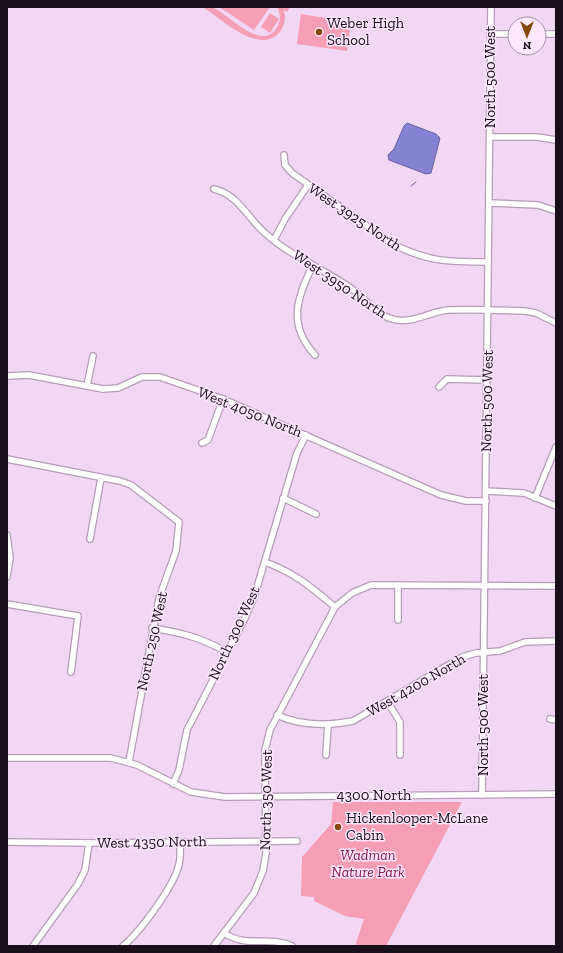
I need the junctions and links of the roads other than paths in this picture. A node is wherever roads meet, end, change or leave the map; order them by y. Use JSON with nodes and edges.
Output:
{"nodes":[{"id":1,"x":491,"y":7,"type":"edge"},
{"id":2,"x":490,"y":34,"type":"junction"},
{"id":3,"x":507,"y":34,"type":"edge"},
{"id":4,"x":490,"y":137,"type":"junction"},
{"id":5,"x":556,"y":140,"type":"edge"},
{"id":6,"x":284,"y":155,"type":"dead end"},
{"id":7,"x":308,"y":185,"type":"junction"},
{"id":8,"x":214,"y":189,"type":"dead end"},
{"id":9,"x":489,"y":203,"type":"junction"},
{"id":10,"x":556,"y":211,"type":"edge"},
{"id":11,"x":274,"y":240,"type":"junction"},
{"id":12,"x":488,"y":262,"type":"junction"},
{"id":13,"x":313,"y":265,"type":"junction"},
{"id":14,"x":488,"y":310,"type":"junction"},
{"id":15,"x":556,"y":323,"type":"edge"},
{"id":16,"x":315,"y":355,"type":"dead end"},
{"id":17,"x":93,"y":356,"type":"dead end"},
{"id":18,"x":7,"y":376,"type":"edge"},
{"id":19,"x":487,"y":380,"type":"junction"},
{"id":20,"x":87,"y":386,"type":"junction"},
{"id":21,"x":439,"y":387,"type":"dead end"},
{"id":22,"x":223,"y":400,"type":"junction"},
{"id":23,"x":306,"y":435,"type":"junction"},
{"id":24,"x":202,"y":443,"type":"dead end"},
{"id":25,"x":556,"y":447,"type":"edge"},
{"id":26,"x":7,"y":459,"type":"edge"},
{"id":27,"x":101,"y":478,"type":"junction"},
{"id":28,"x":486,"y":491,"type":"junction"},
{"id":29,"x":283,"y":498,"type":"junction"},
{"id":30,"x":535,"y":498,"type":"junction"},
{"id":31,"x":486,"y":501,"type":"junction"},
{"id":32,"x":556,"y":506,"type":"edge"},
{"id":33,"x":316,"y":514,"type":"dead end"},
{"id":34,"x":7,"y":535,"type":"edge"},
{"id":35,"x":90,"y":539,"type":"dead end"},
{"id":36,"x":265,"y":562,"type":"junction"},
{"id":37,"x":7,"y":578,"type":"edge"},
{"id":38,"x":398,"y":585,"type":"junction"},
{"id":39,"x":484,"y":586,"type":"junction"},
{"id":40,"x":556,"y":586,"type":"edge"},
{"id":41,"x":7,"y":604,"type":"edge"},
{"id":42,"x":335,"y":607,"type":"junction"},
{"id":43,"x":398,"y":620,"type":"dead end"},
{"id":44,"x":152,"y":628,"type":"junction"},
{"id":45,"x":556,"y":641,"type":"edge"},
{"id":46,"x":227,"y":652,"type":"junction"},
{"id":47,"x":483,"y":652,"type":"junction"},
{"id":48,"x":71,"y":672,"type":"dead end"},
{"id":49,"x":387,"y":701,"type":"junction"},
{"id":50,"x":278,"y":715,"type":"junction"},
{"id":51,"x":328,"y":724,"type":"junction"},
{"id":52,"x":326,"y":755,"type":"dead end"},
{"id":53,"x":400,"y":755,"type":"dead end"},
{"id":54,"x":7,"y":758,"type":"edge"},
{"id":55,"x":128,"y":762,"type":"junction"},
{"id":56,"x":173,"y":784,"type":"junction"},
{"id":57,"x":556,"y":794,"type":"edge"},
{"id":58,"x":482,"y":796,"type":"junction"},
{"id":59,"x":265,"y":798,"type":"junction"},
{"id":60,"x":266,"y":841,"type":"junction"},
{"id":61,"x":297,"y":841,"type":"dead end"},
{"id":62,"x":7,"y":842,"type":"edge"},
{"id":63,"x":180,"y":842,"type":"junction"},
{"id":64,"x":89,"y":843,"type":"junction"},
{"id":65,"x":224,"y":933,"type":"junction"},
{"id":66,"x":35,"y":945,"type":"edge"},
{"id":67,"x":123,"y":946,"type":"edge"},
{"id":68,"x":214,"y":946,"type":"edge"},
{"id":69,"x":292,"y":946,"type":"edge"}],
"edges":[{"from":1,"to":2,"type":"street","name":"North 500 West"},
{"from":2,"to":3,"type":"street"},
{"from":2,"to":4,"type":"street","name":"North 500 West"},
{"from":4,"to":5,"type":"street"},
{"from":4,"to":9,"type":"street","name":"North 500 West"},
{"from":6,"to":7,"type":"street","name":"West 3925 North"},
{"from":7,"to":11,"type":"street"},
{"from":7,"to":12,"type":"street","name":"West 3925 North"},
{"from":8,"to":11,"type":"street","name":"West 3950 North"},
{"from":9,"to":10,"type":"street"},
{"from":9,"to":12,"type":"street","name":"North 500 West"},
{"from":11,"to":13,"type":"street","name":"West 3950 North"},
{"from":12,"to":14,"type":"street","name":"North 500 West"},
{"from":13,"to":14,"type":"street","name":"West 3950 North"},
{"from":13,"to":16,"type":"street"},
{"from":14,"to":15,"type":"street","name":"West 3950 North"},
{"from":14,"to":19,"type":"street","name":"North 500 West"},
{"from":17,"to":20,"type":"street"},
{"from":18,"to":20,"type":"street","name":"West 4050 North"},
{"from":19,"to":21,"type":"street"},
{"from":19,"to":28,"type":"street","name":"North 500 West"},
{"from":20,"to":22,"type":"street","name":"West 4050 North"},
{"from":22,"to":23,"type":"street","name":"West 4050 North"},
{"from":22,"to":24,"type":"street"},
{"from":23,"to":29,"type":"street","name":"North 300 West"},
{"from":23,"to":31,"type":"street","name":"West 4050 North"},
{"from":25,"to":30,"type":"street"},
{"from":26,"to":27,"type":"street"},
{"from":27,"to":35,"type":"street"},
{"from":27,"to":44,"type":"street","name":"North 250 West"},
{"from":28,"to":30,"type":"street"},
{"from":28,"to":31,"type":"street","name":"North 500 West"},
{"from":29,"to":33,"type":"street"},
{"from":29,"to":36,"type":"street","name":"North 300 West"},
{"from":30,"to":32,"type":"street"},
{"from":31,"to":39,"type":"street","name":"North 500 West"},
{"from":34,"to":37,"type":"street"},
{"from":36,"to":42,"type":"street"},
{"from":36,"to":46,"type":"street","name":"North 300 West"},
{"from":38,"to":39,"type":"street"},
{"from":38,"to":42,"type":"street"},
{"from":38,"to":43,"type":"street"},
{"from":39,"to":40,"type":"street"},
{"from":39,"to":47,"type":"street","name":"North 500 West"},
{"from":41,"to":48,"type":"street"},
{"from":42,"to":50,"type":"street","name":"North 350 West"},
{"from":44,"to":46,"type":"street"},
{"from":44,"to":55,"type":"street","name":"North 250 West"},
{"from":45,"to":47,"type":"street","name":"West 4200 North"},
{"from":46,"to":56,"type":"street","name":"North 300 West"},
{"from":47,"to":49,"type":"street","name":"West 4200 North"},
{"from":47,"to":58,"type":"street","name":"North 500 West"},
{"from":49,"to":51,"type":"street","name":"West 4200 North"},
{"from":49,"to":53,"type":"street"},
{"from":50,"to":51,"type":"street","name":"West 4200 North"},
{"from":50,"to":59,"type":"street","name":"North 350 West"},
{"from":51,"to":52,"type":"street"},
{"from":54,"to":55,"type":"street","name":"4300 North"},
{"from":55,"to":56,"type":"street","name":"4300 North"},
{"from":56,"to":59,"type":"street","name":"4300 North"},
{"from":57,"to":58,"type":"street","name":"4300 North"},
{"from":58,"to":59,"type":"street","name":"4300 North"},
{"from":59,"to":60,"type":"street","name":"North 350 West"},
{"from":60,"to":61,"type":"street","name":"West 4350 North"},
{"from":60,"to":63,"type":"street","name":"West 4350 North"},
{"from":60,"to":65,"type":"street","name":"North 350 West"},
{"from":62,"to":64,"type":"street","name":"West 4350 North"},
{"from":63,"to":64,"type":"street","name":"West 4350 North"},
{"from":63,"to":67,"type":"street"},
{"from":64,"to":66,"type":"street"},
{"from":65,"to":68,"type":"street","name":"North 350 West"},
{"from":65,"to":69,"type":"street"}]}
